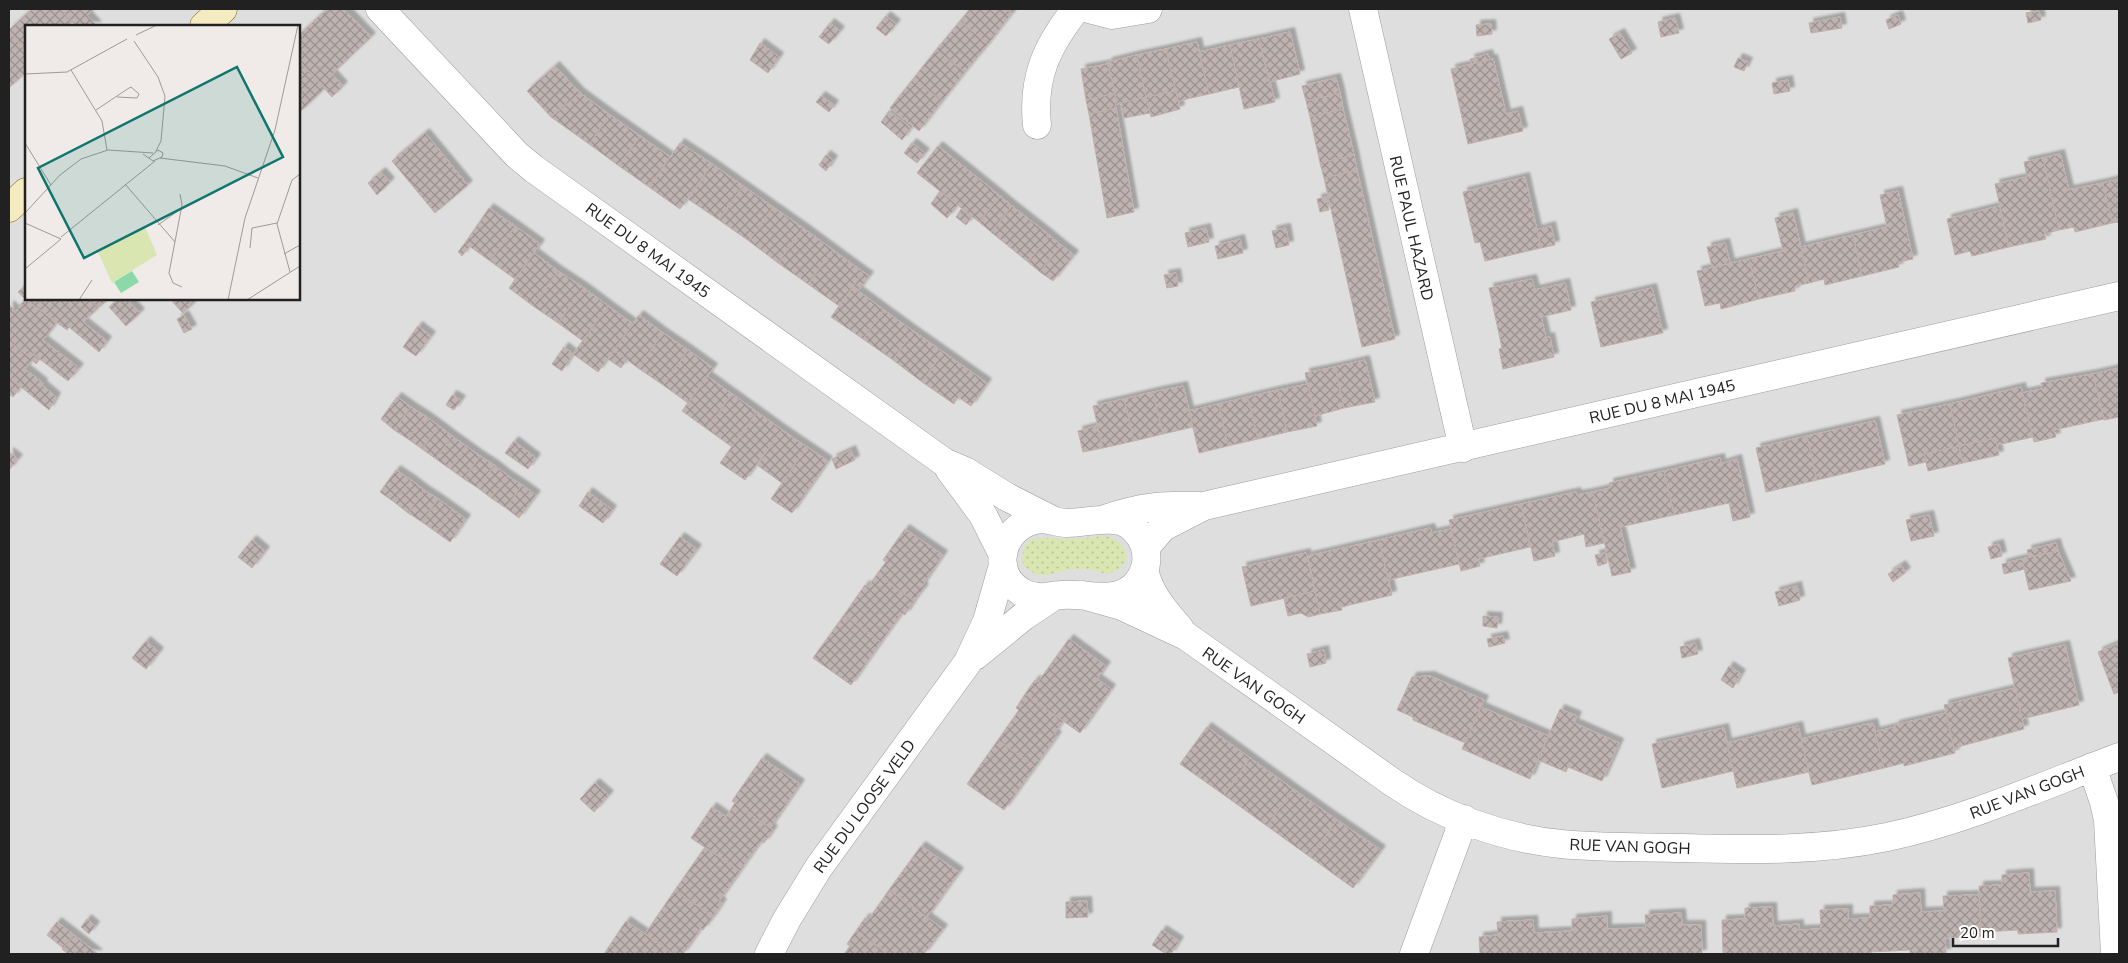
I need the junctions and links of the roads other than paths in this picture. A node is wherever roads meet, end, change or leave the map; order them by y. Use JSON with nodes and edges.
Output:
{"nodes":[{"id":1,"x":223,"y":9,"type":"edge"},
{"id":2,"x":380,"y":9,"type":"edge"},
{"id":3,"x":1076,"y":9,"type":"edge"},
{"id":4,"x":1089,"y":9,"type":"edge"},
{"id":5,"x":1148,"y":9,"type":"edge"},
{"id":6,"x":1363,"y":9,"type":"edge"},
{"id":7,"x":205,"y":25,"type":"edge"},
{"id":8,"x":1037,"y":125,"type":"dead end"},
{"id":9,"x":25,"y":193,"type":"edge"},
{"id":10,"x":9,"y":208,"type":"edge"},
{"id":11,"x":2119,"y":296,"type":"edge"},
{"id":12,"x":1462,"y":448,"type":"junction"},
{"id":13,"x":944,"y":462,"type":"junction"},
{"id":14,"x":1204,"y":506,"type":"junction"},
{"id":15,"x":1105,"y":518,"type":"junction"},
{"id":16,"x":1054,"y":521,"type":"junction"},
{"id":17,"x":1145,"y":559,"type":"junction"},
{"id":18,"x":1003,"y":560,"type":"junction"},
{"id":19,"x":1083,"y":595,"type":"junction"},
{"id":20,"x":1054,"y":596,"type":"junction"},
{"id":21,"x":1186,"y":636,"type":"junction"},
{"id":22,"x":968,"y":662,"type":"junction"},
{"id":23,"x":2119,"y":757,"type":"edge"},
{"id":24,"x":2092,"y":768,"type":"junction"},
{"id":25,"x":1464,"y":820,"type":"junction"},
{"id":26,"x":769,"y":954,"type":"edge"},
{"id":27,"x":1414,"y":954,"type":"edge"},
{"id":28,"x":2115,"y":954,"type":"edge"}],
"edges":[{"from":1,"to":7,"type":"main road"},
{"from":2,"to":13,"type":"street","name":"RUE DU 8 MAI 1945"},
{"from":3,"to":8,"type":"street"},
{"from":4,"to":5,"type":"street"},
{"from":6,"to":12,"type":"street","name":"RUE PAUL HAZARD"},
{"from":9,"to":10,"type":"main road"},
{"from":11,"to":12,"type":"street","name":"RUE DU 8 MAI 1945"},
{"from":12,"to":14,"type":"street","name":"RUE DU 8 MAI 1945"},
{"from":13,"to":16,"type":"street","name":"RUE DU 8 MAI 1945"},
{"from":13,"to":18,"type":"street","name":"RUE DU 8 MAI 1945"},
{"from":14,"to":15,"type":"street","name":"RUE DU 8 MAI 1945"},
{"from":14,"to":17,"type":"street","name":"RUE DU 8 MAI 1945"},
{"from":15,"to":16,"type":"street","name":"RUE DU 8 MAI 1945"},
{"from":15,"to":17,"type":"street","name":"RUE VAN GOGH"},
{"from":16,"to":18,"type":"street","name":"RUE DU LOOSE VELD"},
{"from":17,"to":19,"type":"street","name":"RUE DU 8 MAI 1945"},
{"from":17,"to":21,"type":"street","name":"RUE VAN GOGH"},
{"from":18,"to":20,"type":"street","name":"RUE DU 8 MAI 1945"},
{"from":18,"to":22,"type":"street","name":"RUE DU LOOSE VELD"},
{"from":19,"to":20,"type":"street","name":"RUE DU 8 MAI 1945"},
{"from":19,"to":21,"type":"street","name":"RUE VAN GOGH"},
{"from":20,"to":22,"type":"street","name":"RUE DU LOOSE VELD"},
{"from":21,"to":25,"type":"street","name":"RUE VAN GOGH"},
{"from":22,"to":26,"type":"street","name":"RUE DU LOOSE VELD"},
{"from":23,"to":24,"type":"street","name":"RUE VAN GOGH"},
{"from":24,"to":25,"type":"street","name":"RUE VAN GOGH"},
{"from":24,"to":28,"type":"street"},
{"from":25,"to":27,"type":"street"}]}
